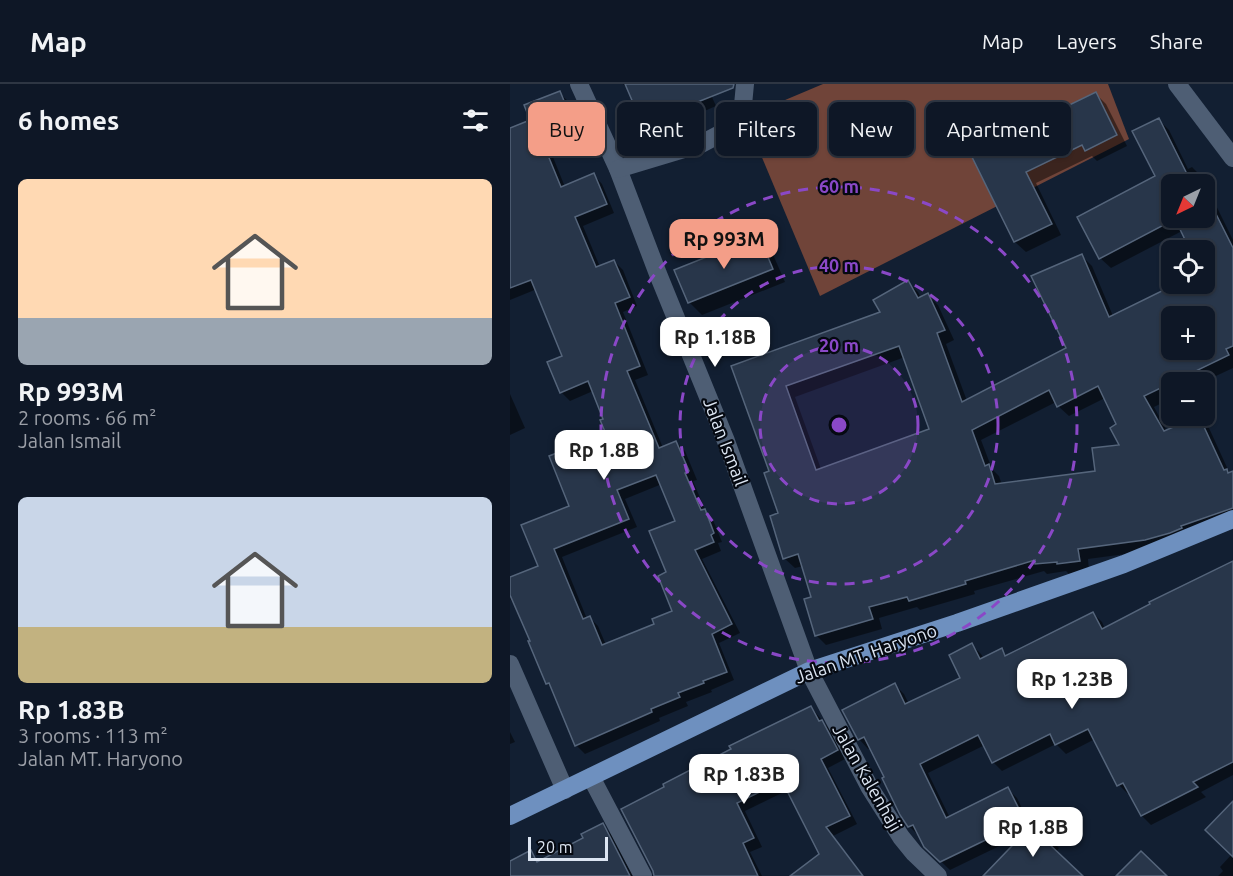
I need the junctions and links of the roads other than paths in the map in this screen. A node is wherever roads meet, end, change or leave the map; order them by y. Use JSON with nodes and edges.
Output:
{"nodes":[{"id":1,"x":579,"y":84,"type":"edge"},
{"id":2,"x":745,"y":84,"type":"edge"},
{"id":3,"x":1177,"y":84,"type":"edge"},
{"id":4,"x":1233,"y":158,"type":"edge"},
{"id":5,"x":618,"y":169,"type":"junction"},
{"id":6,"x":1233,"y":519,"type":"edge"},
{"id":7,"x":510,"y":664,"type":"edge"},
{"id":8,"x":809,"y":670,"type":"junction"},
{"id":9,"x":591,"y":777,"type":"junction"},
{"id":10,"x":565,"y":790,"type":"junction"},
{"id":11,"x":510,"y":816,"type":"edge"},
{"id":12,"x":643,"y":876,"type":"edge"},
{"id":13,"x":938,"y":876,"type":"edge"}],
"edges":[{"from":1,"to":5,"type":"street","name":"Jalan Ismail"},
{"from":2,"to":5,"type":"street"},
{"from":3,"to":4,"type":"street"},
{"from":5,"to":8,"type":"street","name":"Jalan Ismail"},
{"from":6,"to":8,"type":"main road","name":"Jalan MT. Haryono"},
{"from":7,"to":10,"type":"street"},
{"from":8,"to":9,"type":"main road","name":"Jalan MT. Haryono"},
{"from":8,"to":13,"type":"street","name":"Jalan Kalenhaji"},
{"from":9,"to":10,"type":"main road","name":"Jalan MT. Haryono"},
{"from":9,"to":12,"type":"street"},
{"from":10,"to":11,"type":"main road","name":"Jalan MT. Haryono"}]}
